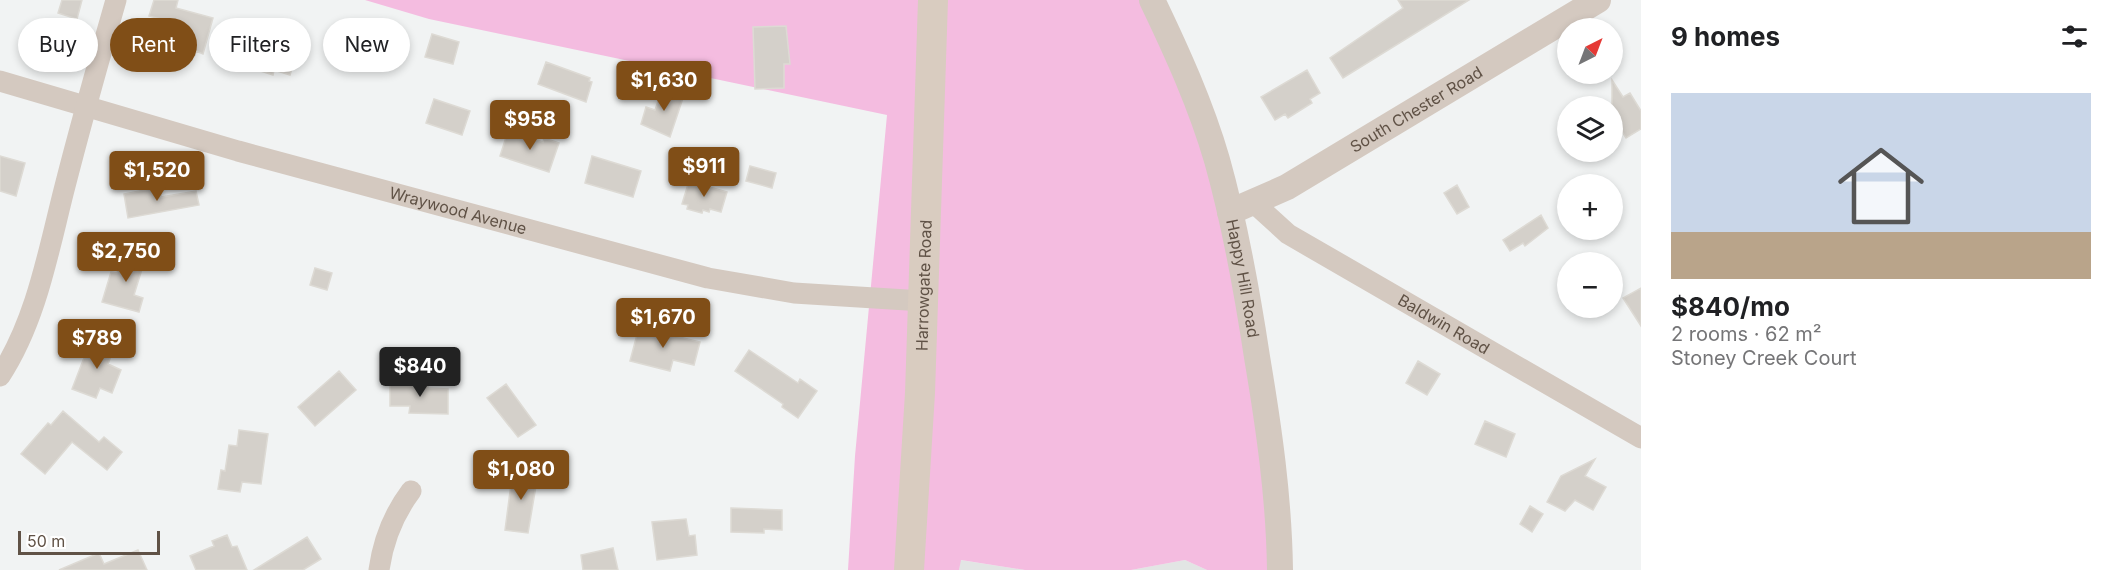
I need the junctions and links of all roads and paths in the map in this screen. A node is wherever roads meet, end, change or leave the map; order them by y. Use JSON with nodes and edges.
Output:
{"nodes":[{"id":1,"x":116,"y":0,"type":"edge"},
{"id":2,"x":933,"y":0,"type":"edge"},
{"id":3,"x":1152,"y":0,"type":"edge"},
{"id":4,"x":1598,"y":0,"type":"edge"},
{"id":5,"x":0,"y":81,"type":"edge"},
{"id":6,"x":85,"y":106,"type":"junction"},
{"id":7,"x":1254,"y":203,"type":"junction"},
{"id":8,"x":1230,"y":212,"type":"junction"},
{"id":9,"x":923,"y":301,"type":"junction"},
{"id":10,"x":0,"y":376,"type":"edge"},
{"id":11,"x":1641,"y":438,"type":"edge"},
{"id":12,"x":411,"y":491,"type":"dead end"},
{"id":13,"x":379,"y":570,"type":"edge"},
{"id":14,"x":909,"y":570,"type":"edge"},
{"id":15,"x":1280,"y":570,"type":"edge"}],
"edges":[{"from":1,"to":6,"type":"street"},
{"from":2,"to":9,"type":"main road","name":"Harrowgate Road"},
{"from":3,"to":8,"type":"street","name":"Happy Hill Road"},
{"from":4,"to":7,"type":"street","name":"South Chester Road"},
{"from":5,"to":6,"type":"street","name":"Wraywood Avenue"},
{"from":6,"to":9,"type":"street","name":"Wraywood Avenue"},
{"from":6,"to":10,"type":"street"},
{"from":7,"to":8,"type":"street","name":"South Chester Road"},
{"from":7,"to":11,"type":"street","name":"Baldwin Road"},
{"from":8,"to":15,"type":"street","name":"Happy Hill Road"},
{"from":9,"to":14,"type":"main road","name":"Harrowgate Road"},
{"from":12,"to":13,"type":"street"}]}
